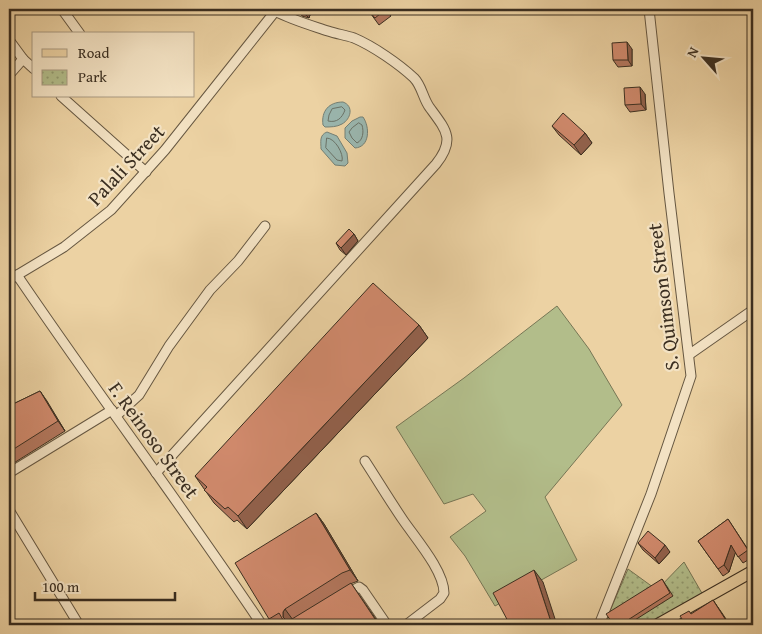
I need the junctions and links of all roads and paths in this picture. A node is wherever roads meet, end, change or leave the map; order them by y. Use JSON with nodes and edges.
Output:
{"nodes":[{"id":1,"x":649,"y":9,"type":"edge"},
{"id":2,"x":276,"y":10,"type":"edge"},
{"id":3,"x":64,"y":12,"type":"dead end"},
{"id":4,"x":79,"y":32,"type":"edge"},
{"id":5,"x":9,"y":40,"type":"edge"},
{"id":6,"x":24,"y":59,"type":"junction"},
{"id":7,"x":32,"y":67,"type":"edge"},
{"id":8,"x":9,"y":75,"type":"edge"},
{"id":9,"x":64,"y":98,"type":"edge"},
{"id":10,"x":146,"y":172,"type":"junction"},
{"id":11,"x":265,"y":226,"type":"dead end"},
{"id":12,"x":17,"y":275,"type":"junction"},
{"id":13,"x":9,"y":280,"type":"edge"},
{"id":14,"x":753,"y":310,"type":"edge"},
{"id":15,"x":690,"y":354,"type":"junction"},
{"id":16,"x":114,"y":413,"type":"junction"},
{"id":17,"x":365,"y":462,"type":"dead end"},
{"id":18,"x":9,"y":473,"type":"edge"},
{"id":19,"x":156,"y":473,"type":"junction"},
{"id":20,"x":9,"y":510,"type":"edge"},
{"id":21,"x":753,"y":571,"type":"edge"},
{"id":22,"x":341,"y":597,"type":"edge"},
{"id":23,"x":79,"y":625,"type":"edge"},
{"id":24,"x":262,"y":625,"type":"edge"},
{"id":25,"x":386,"y":625,"type":"edge"},
{"id":26,"x":406,"y":625,"type":"edge"},
{"id":27,"x":599,"y":625,"type":"edge"},
{"id":28,"x":657,"y":625,"type":"edge"}],
"edges":[{"from":1,"to":15,"type":"street","name":"S. Quimson Street"},
{"from":2,"to":10,"type":"street","name":"Palali Street"},
{"from":2,"to":19,"type":"street"},
{"from":3,"to":4,"type":"street"},
{"from":5,"to":6,"type":"street"},
{"from":6,"to":7,"type":"street"},
{"from":6,"to":8,"type":"street"},
{"from":9,"to":10,"type":"street"},
{"from":10,"to":12,"type":"street","name":"Palali Street"},
{"from":11,"to":16,"type":"street"},
{"from":12,"to":13,"type":"street","name":"Palali Street"},
{"from":12,"to":16,"type":"street","name":"F. Reinoso Street"},
{"from":14,"to":15,"type":"street"},
{"from":15,"to":27,"type":"street","name":"S. Quimson Street"},
{"from":16,"to":18,"type":"street"},
{"from":16,"to":19,"type":"street","name":"F. Reinoso Street"},
{"from":17,"to":26,"type":"street"},
{"from":19,"to":24,"type":"street","name":"F. Reinoso Street"},
{"from":20,"to":23,"type":"street"},
{"from":21,"to":28,"type":"main road"},
{"from":22,"to":25,"type":"street"}]}
